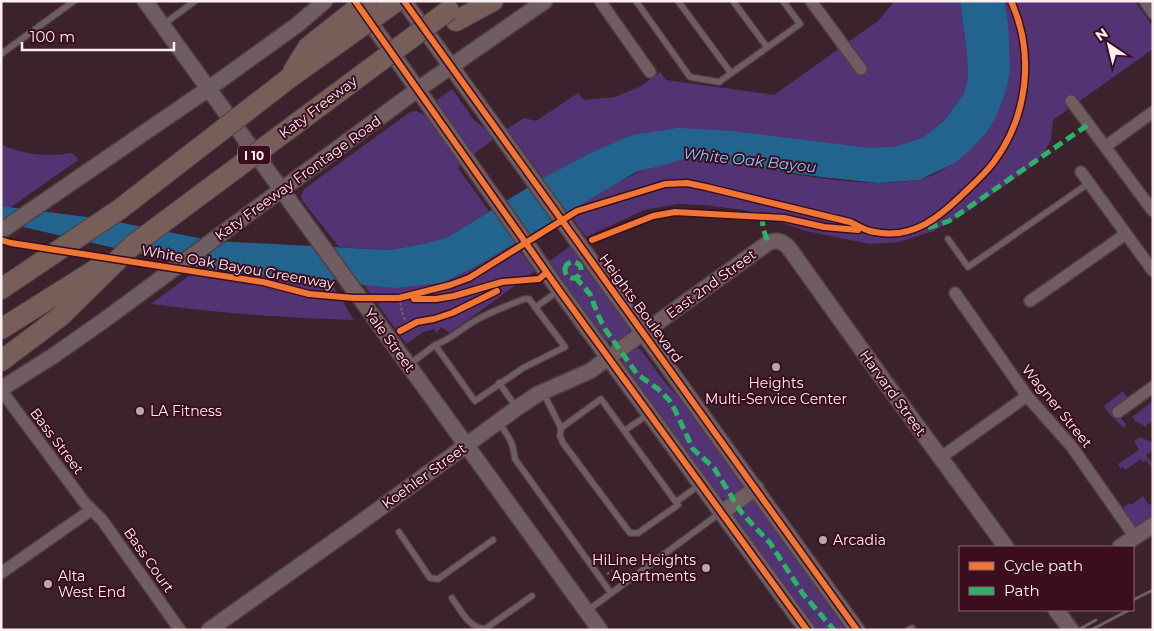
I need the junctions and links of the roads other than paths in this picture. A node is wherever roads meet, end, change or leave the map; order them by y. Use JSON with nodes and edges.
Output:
{"nodes":[{"id":1,"x":74,"y":1,"type":"edge"},
{"id":2,"x":145,"y":1,"type":"edge"},
{"id":3,"x":195,"y":1,"type":"edge"},
{"id":4,"x":324,"y":1,"type":"edge"},
{"id":5,"x":355,"y":1,"type":"edge"},
{"id":6,"x":366,"y":1,"type":"edge"},
{"id":7,"x":397,"y":1,"type":"edge"},
{"id":8,"x":404,"y":1,"type":"edge"},
{"id":9,"x":493,"y":1,"type":"edge"},
{"id":10,"x":545,"y":1,"type":"edge"},
{"id":11,"x":600,"y":1,"type":"edge"},
{"id":12,"x":636,"y":1,"type":"edge"},
{"id":13,"x":678,"y":1,"type":"edge"},
{"id":14,"x":733,"y":1,"type":"edge"},
{"id":15,"x":784,"y":1,"type":"edge"},
{"id":16,"x":811,"y":1,"type":"edge"},
{"id":17,"x":1145,"y":1,"type":"edge"},
{"id":18,"x":455,"y":11,"type":"edge"},
{"id":19,"x":1153,"y":13,"type":"edge"},
{"id":20,"x":162,"y":25,"type":"junction"},
{"id":21,"x":767,"y":47,"type":"junction"},
{"id":22,"x":1,"y":54,"type":"edge"},
{"id":23,"x":451,"y":68,"type":"junction"},
{"id":24,"x":861,"y":69,"type":"dead end"},
{"id":25,"x":650,"y":72,"type":"dead end"},
{"id":26,"x":731,"y":73,"type":"junction"},
{"id":27,"x":288,"y":80,"type":"junction"},
{"id":28,"x":208,"y":89,"type":"junction"},
{"id":29,"x":417,"y":90,"type":"junction"},
{"id":30,"x":1071,"y":100,"type":"dead end"},
{"id":31,"x":1153,"y":112,"type":"edge"},
{"id":32,"x":1106,"y":146,"type":"junction"},
{"id":33,"x":1081,"y":172,"type":"dead end"},
{"id":34,"x":1088,"y":183,"type":"junction"},
{"id":35,"x":282,"y":190,"type":"junction"},
{"id":36,"x":120,"y":209,"type":"junction"},
{"id":37,"x":1153,"y":211,"type":"edge"},
{"id":38,"x":1,"y":231,"type":"edge"},
{"id":39,"x":1126,"y":234,"type":"junction"},
{"id":40,"x":948,"y":239,"type":"dead end"},
{"id":41,"x":778,"y":241,"type":"joint"},
{"id":42,"x":133,"y":245,"type":"junction"},
{"id":43,"x":1153,"y":271,"type":"edge"},
{"id":44,"x":1,"y":275,"type":"edge"},
{"id":45,"x":1,"y":289,"type":"edge"},
{"id":46,"x":559,"y":290,"type":"junction"},
{"id":47,"x":955,"y":293,"type":"dead end"},
{"id":48,"x":1030,"y":301,"type":"dead end"},
{"id":49,"x":536,"y":307,"type":"junction"},
{"id":50,"x":1,"y":330,"type":"edge"},
{"id":51,"x":644,"y":333,"type":"junction"},
{"id":52,"x":435,"y":346,"type":"junction"},
{"id":53,"x":608,"y":358,"type":"junction"},
{"id":54,"x":1,"y":362,"type":"edge"},
{"id":55,"x":408,"y":365,"type":"junction"},
{"id":56,"x":499,"y":384,"type":"junction"},
{"id":57,"x":1153,"y":387,"type":"edge"},
{"id":58,"x":1,"y":390,"type":"edge"},
{"id":59,"x":543,"y":392,"type":"junction"},
{"id":60,"x":1027,"y":396,"type":"junction"},
{"id":61,"x":517,"y":408,"type":"junction"},
{"id":62,"x":1118,"y":412,"type":"dead end"},
{"id":63,"x":649,"y":414,"type":"junction"},
{"id":64,"x":498,"y":422,"type":"junction"},
{"id":65,"x":561,"y":428,"type":"junction"},
{"id":66,"x":624,"y":431,"type":"junction"},
{"id":67,"x":467,"y":445,"type":"junction"},
{"id":68,"x":940,"y":458,"type":"junction"},
{"id":69,"x":701,"y":484,"type":"junction"},
{"id":70,"x":756,"y":488,"type":"junction"},
{"id":71,"x":676,"y":502,"type":"junction"},
{"id":72,"x":91,"y":510,"type":"junction"},
{"id":73,"x":721,"y":512,"type":"junction"},
{"id":74,"x":1153,"y":525,"type":"edge"},
{"id":75,"x":399,"y":532,"type":"dead end"},
{"id":76,"x":1135,"y":537,"type":"junction"},
{"id":77,"x":492,"y":540,"type":"dead end"},
{"id":78,"x":1005,"y":546,"type":"edge"},
{"id":79,"x":1122,"y":546,"type":"edge"},
{"id":80,"x":1,"y":573,"type":"edge"},
{"id":81,"x":611,"y":592,"type":"junction"},
{"id":82,"x":532,"y":596,"type":"dead end"},
{"id":83,"x":452,"y":598,"type":"dead end"},
{"id":84,"x":586,"y":611,"type":"junction"},
{"id":85,"x":1050,"y":611,"type":"edge"},
{"id":86,"x":1057,"y":611,"type":"edge"},
{"id":87,"x":180,"y":630,"type":"edge"},
{"id":88,"x":209,"y":630,"type":"edge"},
{"id":89,"x":600,"y":630,"type":"edge"},
{"id":90,"x":807,"y":630,"type":"edge"},
{"id":91,"x":858,"y":630,"type":"edge"},
{"id":92,"x":908,"y":630,"type":"edge"},
{"id":93,"x":913,"y":630,"type":"edge"},
{"id":94,"x":1062,"y":630,"type":"edge"},
{"id":95,"x":1071,"y":630,"type":"edge"}],
"edges":[{"from":1,"to":22,"type":"lane"},
{"from":2,"to":20,"type":"main road","name":"Yale Street"},
{"from":3,"to":20,"type":"lane"},
{"from":4,"to":28,"type":"main road"},
{"from":5,"to":29,"type":"main road"},
{"from":6,"to":27,"type":"highway","bridge":true},
{"from":7,"to":27,"type":"highway","bridge":true},
{"from":8,"to":23,"type":"main road","name":"Heights Boulevard"},
{"from":9,"to":18,"type":"highway","name":"Katy Freeway"},
{"from":10,"to":23,"type":"main road","name":"Katy Freeway Frontage Road"},
{"from":11,"to":25,"type":"street"},
{"from":12,"to":26,"type":"lane"},
{"from":13,"to":26,"type":"lane"},
{"from":14,"to":21,"type":"lane"},
{"from":15,"to":21,"type":"lane"},
{"from":16,"to":24,"type":"street"},
{"from":17,"to":19,"type":"street"},
{"from":18,"to":42,"type":"highway","name":"Katy Freeway","number":"I 10","bridge":true},
{"from":20,"to":28,"type":"main road","name":"Yale Street"},
{"from":21,"to":26,"type":"lane"},
{"from":23,"to":29,"type":"main road","name":"Katy Freeway Frontage Road"},
{"from":23,"to":51,"type":"main road","name":"Heights Boulevard"},
{"from":27,"to":36,"type":"highway","bridge":true},
{"from":28,"to":35,"type":"main road","name":"Yale Street"},
{"from":28,"to":38,"type":"main road"},
{"from":29,"to":35,"type":"main road","name":"Katy Freeway Frontage Road"},
{"from":29,"to":46,"type":"main road"},
{"from":30,"to":32,"type":"street"},
{"from":31,"to":32,"type":"street"},
{"from":32,"to":37,"type":"street"},
{"from":33,"to":34,"type":"street"},
{"from":34,"to":39,"type":"street"},
{"from":34,"to":40,"type":"lane"},
{"from":35,"to":55,"type":"main road","name":"Yale Street"},
{"from":35,"to":58,"type":"main road","name":"Katy Freeway Frontage Road"},
{"from":36,"to":44,"type":"highway"},
{"from":36,"to":45,"type":"highway"},
{"from":39,"to":43,"type":"street"},
{"from":39,"to":48,"type":"street"},
{"from":41,"to":51,"type":"main road","name":"East 2nd Street"},
{"from":41,"to":68,"type":"main road","name":"Harvard Street"},
{"from":42,"to":50,"type":"highway","name":"Katy Freeway","number":"I 10"},
{"from":42,"to":54,"type":"highway"},
{"from":46,"to":49,"type":"lane"},
{"from":46,"to":53,"type":"main road"},
{"from":47,"to":60,"type":"street","name":"Wagner Street"},
{"from":49,"to":52,"type":"lane"},
{"from":49,"to":56,"type":"lane"},
{"from":51,"to":53,"type":"main road","name":"Koehler Street"},
{"from":51,"to":70,"type":"main road","name":"Heights Boulevard"},
{"from":52,"to":55,"type":"lane"},
{"from":52,"to":56,"type":"lane"},
{"from":53,"to":59,"type":"main road","name":"Koehler Street"},
{"from":53,"to":63,"type":"main road"},
{"from":55,"to":67,"type":"main road","name":"Yale Street"},
{"from":56,"to":61,"type":"lane"},
{"from":57,"to":62,"type":"street"},
{"from":58,"to":72,"type":"street","name":"Bass Street"},
{"from":59,"to":61,"type":"main road","name":"Koehler Street"},
{"from":59,"to":65,"type":"lane"},
{"from":60,"to":68,"type":"street"},
{"from":60,"to":76,"type":"street","name":"Wagner Street"},
{"from":61,"to":64,"type":"main road","name":"Koehler Street"},
{"from":63,"to":66,"type":"lane"},
{"from":63,"to":69,"type":"main road"},
{"from":64,"to":67,"type":"main road","name":"Koehler Street"},
{"from":64,"to":81,"type":"lane"},
{"from":65,"to":66,"type":"lane"},
{"from":65,"to":71,"type":"lane"},
{"from":66,"to":71,"type":"lane"},
{"from":67,"to":84,"type":"main road","name":"Yale Street"},
{"from":67,"to":88,"type":"main road","name":"Koehler Street"},
{"from":68,"to":78,"type":"main road","name":"Harvard Street"},
{"from":69,"to":71,"type":"lane"},
{"from":69,"to":73,"type":"main road"},
{"from":70,"to":73,"type":"main road"},
{"from":70,"to":91,"type":"main road","name":"Heights Boulevard"},
{"from":72,"to":80,"type":"street"},
{"from":72,"to":87,"type":"street","name":"Bass Court"},
{"from":73,"to":81,"type":"lane"},
{"from":73,"to":90,"type":"main road"},
{"from":74,"to":76,"type":"main road"},
{"from":75,"to":77,"type":"lane"},
{"from":76,"to":79,"type":"main road"},
{"from":81,"to":84,"type":"lane"},
{"from":82,"to":83,"type":"lane"},
{"from":84,"to":89,"type":"main road","name":"Yale Street"},
{"from":85,"to":94,"type":"main road"},
{"from":86,"to":95,"type":"main road"},
{"from":92,"to":93,"type":"lane"}]}
